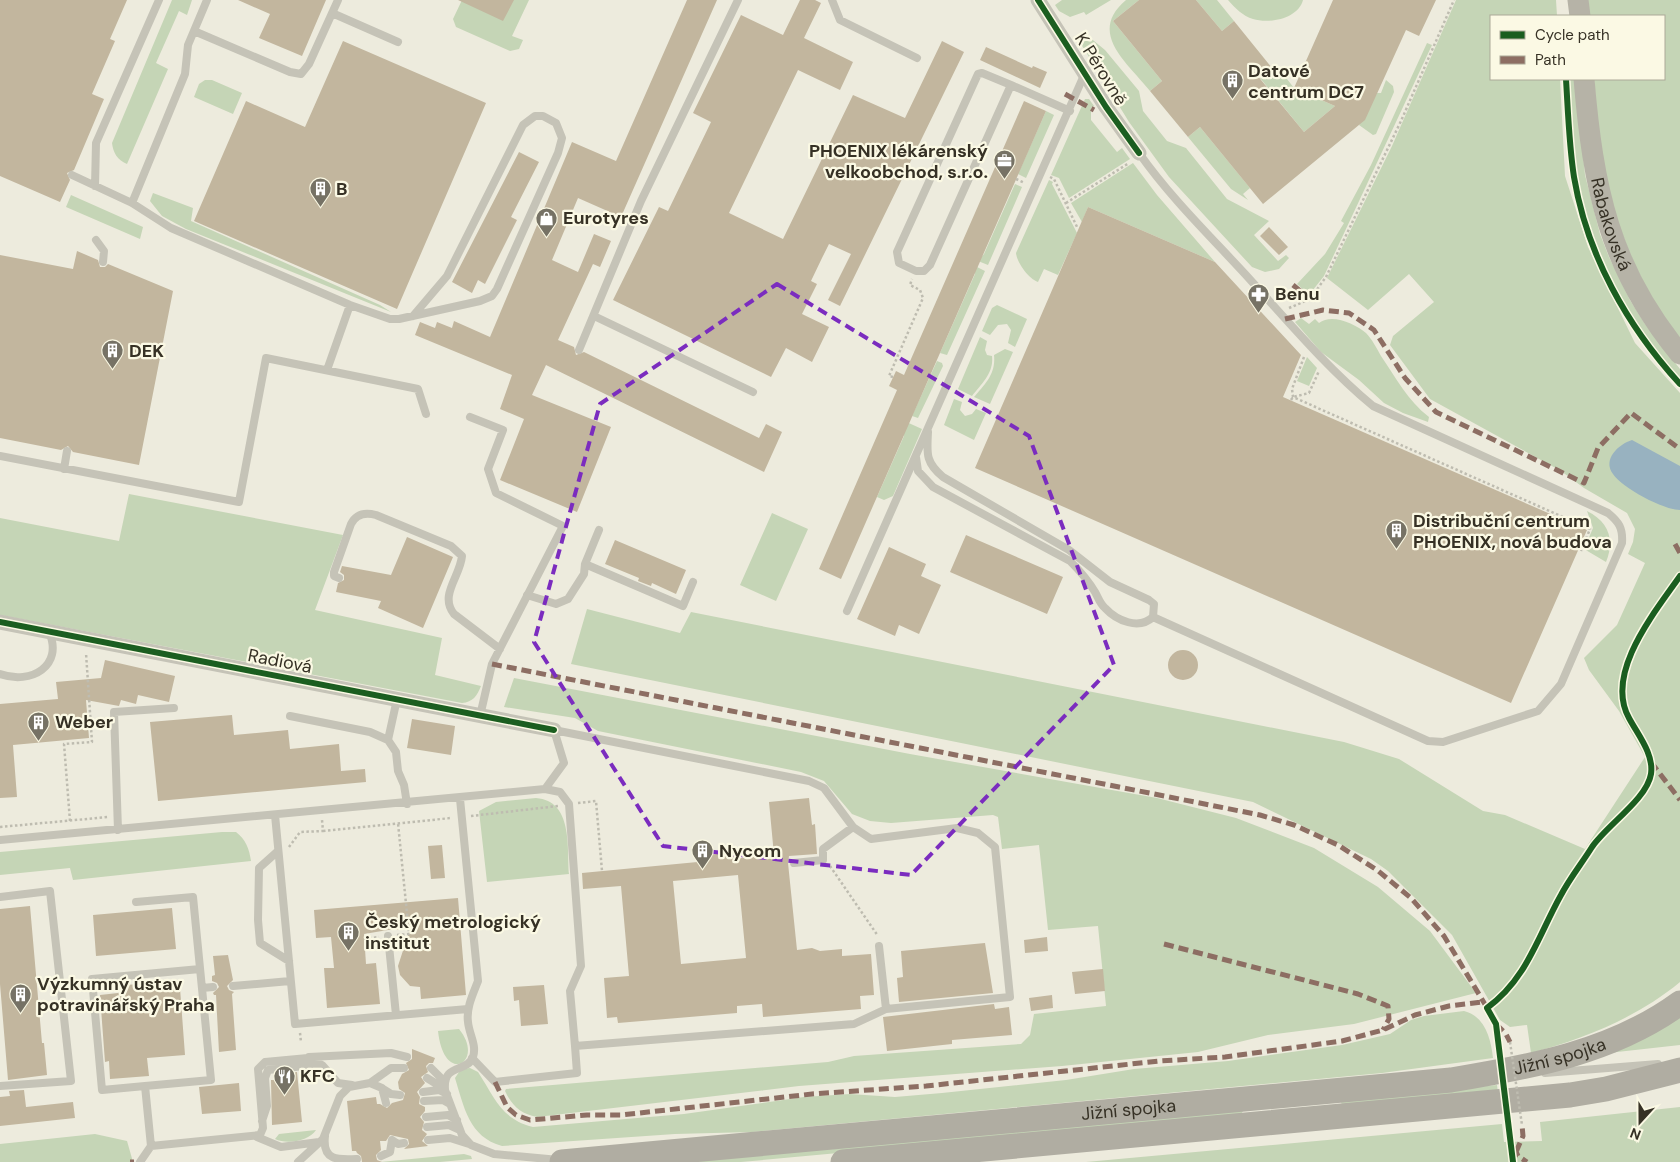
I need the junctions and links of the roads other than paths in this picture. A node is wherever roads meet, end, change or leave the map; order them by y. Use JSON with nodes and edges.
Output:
{"nodes":[{"id":1,"x":159,"y":0,"type":"edge"},
{"id":2,"x":207,"y":0,"type":"edge"},
{"id":3,"x":338,"y":0,"type":"edge"},
{"id":4,"x":738,"y":0,"type":"edge"},
{"id":5,"x":832,"y":0,"type":"edge"},
{"id":6,"x":1038,"y":0,"type":"edge"},
{"id":7,"x":1578,"y":0,"type":"edge"},
{"id":8,"x":332,"y":13,"type":"junction"},
{"id":9,"x":1580,"y":15,"type":"edge"},
{"id":10,"x":194,"y":31,"type":"junction"},
{"id":11,"x":398,"y":42,"type":"dead end"},
{"id":12,"x":917,"y":58,"type":"dead end"},
{"id":13,"x":1085,"y":72,"type":"junction"},
{"id":14,"x":1584,"y":80,"type":"edge"},
{"id":15,"x":1011,"y":84,"type":"junction"},
{"id":16,"x":1070,"y":111,"type":"junction"},
{"id":17,"x":1140,"y":154,"type":"joint"},
{"id":18,"x":72,"y":175,"type":"dead end"},
{"id":19,"x":95,"y":186,"type":"junction"},
{"id":20,"x":132,"y":203,"type":"junction"},
{"id":21,"x":96,"y":240,"type":"dead end"},
{"id":22,"x":103,"y":262,"type":"dead end"},
{"id":23,"x":350,"y":305,"type":"junction"},
{"id":24,"x":413,"y":316,"type":"junction"},
{"id":25,"x":594,"y":316,"type":"junction"},
{"id":26,"x":579,"y":350,"type":"dead end"},
{"id":27,"x":1680,"y":354,"type":"edge"},
{"id":28,"x":327,"y":370,"type":"junction"},
{"id":29,"x":753,"y":392,"type":"dead end"},
{"id":30,"x":426,"y":414,"type":"dead end"},
{"id":31,"x":470,"y":417,"type":"dead end"},
{"id":32,"x":928,"y":432,"type":"junction"},
{"id":33,"x":67,"y":451,"type":"dead end"},
{"id":34,"x":0,"y":456,"type":"edge"},
{"id":35,"x":916,"y":457,"type":"junction"},
{"id":36,"x":64,"y":469,"type":"junction"},
{"id":37,"x":599,"y":530,"type":"dead end"},
{"id":38,"x":585,"y":564,"type":"junction"},
{"id":39,"x":339,"y":578,"type":"dead end"},
{"id":40,"x":693,"y":582,"type":"dead end"},
{"id":41,"x":527,"y":595,"type":"junction"},
{"id":42,"x":847,"y":611,"type":"dead end"},
{"id":43,"x":1153,"y":617,"type":"junction"},
{"id":44,"x":0,"y":622,"type":"edge"},
{"id":45,"x":49,"y":632,"type":"junction"},
{"id":46,"x":500,"y":649,"type":"junction"},
{"id":47,"x":0,"y":674,"type":"edge"},
{"id":48,"x":396,"y":699,"type":"junction"},
{"id":49,"x":174,"y":708,"type":"dead end"},
{"id":50,"x":290,"y":716,"type":"dead end"},
{"id":51,"x":480,"y":716,"type":"junction"},
{"id":52,"x":554,"y":730,"type":"junction"},
{"id":53,"x":388,"y":740,"type":"junction"},
{"id":54,"x":546,"y":789,"type":"junction"},
{"id":55,"x":460,"y":799,"type":"junction"},
{"id":56,"x":407,"y":804,"type":"junction"},
{"id":57,"x":275,"y":815,"type":"junction"},
{"id":58,"x":852,"y":827,"type":"junction"},
{"id":59,"x":118,"y":830,"type":"junction"},
{"id":60,"x":0,"y":840,"type":"edge"},
{"id":61,"x":278,"y":851,"type":"junction"},
{"id":62,"x":794,"y":863,"type":"dead end"},
{"id":63,"x":0,"y":897,"type":"edge"},
{"id":64,"x":136,"y":902,"type":"dead end"},
{"id":65,"x":388,"y":936,"type":"road end"},
{"id":66,"x":879,"y":946,"type":"road end"},
{"id":67,"x":289,"y":961,"type":"junction"},
{"id":68,"x":200,"y":969,"type":"junction"},
{"id":69,"x":290,"y":981,"type":"junction"},
{"id":70,"x":233,"y":986,"type":"dead end"},
{"id":71,"x":213,"y":987,"type":"dead end"},
{"id":72,"x":202,"y":988,"type":"junction"},
{"id":73,"x":1680,"y":1003,"type":"edge"},
{"id":74,"x":468,"y":1008,"type":"junction"},
{"id":75,"x":886,"y":1009,"type":"junction"},
{"id":76,"x":396,"y":1014,"type":"junction"},
{"id":77,"x":575,"y":1046,"type":"junction"},
{"id":78,"x":305,"y":1058,"type":"junction"},
{"id":79,"x":472,"y":1058,"type":"junction"},
{"id":80,"x":1680,"y":1063,"type":"edge"},
{"id":81,"x":404,"y":1068,"type":"dead end"},
{"id":82,"x":431,"y":1068,"type":"dead end"},
{"id":83,"x":388,"y":1069,"type":"junction"},
{"id":84,"x":1680,"y":1070,"type":"edge"},
{"id":85,"x":327,"y":1071,"type":"junction"},
{"id":86,"x":1528,"y":1074,"type":"dead end"},
{"id":87,"x":1538,"y":1074,"type":"dead end"},
{"id":88,"x":427,"y":1078,"type":"dead end"},
{"id":89,"x":1451,"y":1080,"type":"junction"},
{"id":90,"x":370,"y":1083,"type":"junction"},
{"id":91,"x":352,"y":1085,"type":"junction"},
{"id":92,"x":0,"y":1086,"type":"edge"},
{"id":93,"x":145,"y":1086,"type":"junction"},
{"id":94,"x":423,"y":1092,"type":"dead end"},
{"id":95,"x":446,"y":1092,"type":"junction"},
{"id":96,"x":400,"y":1095,"type":"dead end"},
{"id":97,"x":424,"y":1101,"type":"dead end"},
{"id":98,"x":450,"y":1104,"type":"junction"},
{"id":99,"x":426,"y":1117,"type":"dead end"},
{"id":100,"x":456,"y":1120,"type":"junction"},
{"id":101,"x":262,"y":1122,"type":"junction"},
{"id":102,"x":427,"y":1128,"type":"dead end"},
{"id":103,"x":460,"y":1130,"type":"junction"},
{"id":104,"x":257,"y":1137,"type":"junction"},
{"id":105,"x":324,"y":1137,"type":"junction"},
{"id":106,"x":428,"y":1140,"type":"dead end"},
{"id":107,"x":404,"y":1143,"type":"dead end"},
{"id":108,"x":471,"y":1145,"type":"junction"},
{"id":109,"x":151,"y":1146,"type":"junction"},
{"id":110,"x":381,"y":1156,"type":"dead end"},
{"id":111,"x":357,"y":1159,"type":"dead end"},
{"id":112,"x":140,"y":1162,"type":"edge"},
{"id":113,"x":298,"y":1162,"type":"edge"},
{"id":114,"x":568,"y":1162,"type":"edge"},
{"id":115,"x":843,"y":1162,"type":"edge"}],
"edges":[{"from":1,"to":19,"type":"lane"},
{"from":2,"to":10,"type":"lane"},
{"from":3,"to":8,"type":"lane"},
{"from":4,"to":25,"type":"lane"},
{"from":5,"to":12,"type":"lane"},
{"from":6,"to":13,"type":"street","name":"K Pérovně"},
{"from":7,"to":9,"type":"main road"},
{"from":8,"to":10,"type":"lane"},
{"from":8,"to":11,"type":"lane"},
{"from":10,"to":20,"type":"lane"},
{"from":13,"to":16,"type":"lane"},
{"from":13,"to":17,"type":"street","name":"K Pérovně"},
{"from":14,"to":27,"type":"main road","name":"Rabakovská"},
{"from":15,"to":15,"type":"lane"},
{"from":15,"to":16,"type":"lane"},
{"from":16,"to":32,"type":"lane"},
{"from":17,"to":43,"type":"lane","name":"K Pérovně"},
{"from":18,"to":19,"type":"lane"},
{"from":19,"to":20,"type":"lane"},
{"from":20,"to":23,"type":"lane"},
{"from":21,"to":22,"type":"lane"},
{"from":23,"to":24,"type":"lane"},
{"from":23,"to":28,"type":"lane"},
{"from":24,"to":24,"type":"lane"},
{"from":25,"to":26,"type":"lane"},
{"from":25,"to":29,"type":"lane"},
{"from":28,"to":30,"type":"lane"},
{"from":28,"to":36,"type":"lane"},
{"from":31,"to":41,"type":"lane"},
{"from":32,"to":35,"type":"lane"},
{"from":32,"to":43,"type":"lane"},
{"from":33,"to":36,"type":"lane"},
{"from":34,"to":36,"type":"lane"},
{"from":35,"to":42,"type":"lane"},
{"from":35,"to":43,"type":"lane"},
{"from":37,"to":38,"type":"lane"},
{"from":38,"to":40,"type":"lane"},
{"from":38,"to":41,"type":"lane"},
{"from":39,"to":46,"type":"lane"},
{"from":41,"to":46,"type":"lane"},
{"from":44,"to":45,"type":"street","name":"Radiová"},
{"from":45,"to":47,"type":"lane"},
{"from":45,"to":48,"type":"street","name":"Radiová"},
{"from":46,"to":51,"type":"lane"},
{"from":48,"to":51,"type":"street","name":"Radiová"},
{"from":48,"to":53,"type":"lane"},
{"from":49,"to":59,"type":"lane"},
{"from":50,"to":53,"type":"lane"},
{"from":51,"to":52,"type":"street","name":"Radiová"},
{"from":52,"to":54,"type":"lane"},
{"from":52,"to":58,"type":"lane"},
{"from":53,"to":56,"type":"lane"},
{"from":54,"to":55,"type":"lane"},
{"from":54,"to":77,"type":"lane"},
{"from":55,"to":56,"type":"lane"},
{"from":55,"to":74,"type":"lane"},
{"from":56,"to":57,"type":"lane"},
{"from":57,"to":59,"type":"lane"},
{"from":57,"to":61,"type":"lane"},
{"from":58,"to":62,"type":"lane"},
{"from":58,"to":75,"type":"lane"},
{"from":59,"to":60,"type":"lane"},
{"from":61,"to":67,"type":"lane"},
{"from":61,"to":67,"type":"lane"},
{"from":63,"to":92,"type":"lane"},
{"from":64,"to":68,"type":"lane"},
{"from":65,"to":76,"type":"lane"},
{"from":66,"to":75,"type":"lane"},
{"from":67,"to":69,"type":"lane"},
{"from":68,"to":72,"type":"lane"},
{"from":68,"to":93,"type":"lane"},
{"from":69,"to":70,"type":"lane"},
{"from":69,"to":76,"type":"lane"},
{"from":71,"to":72,"type":"lane"},
{"from":72,"to":93,"type":"lane"},
{"from":73,"to":89,"type":"highway","name":"Jižní spojka"},
{"from":74,"to":76,"type":"lane"},
{"from":74,"to":79,"type":"lane"},
{"from":75,"to":77,"type":"lane"},
{"from":77,"to":79,"type":"lane"},
{"from":78,"to":83,"type":"lane"},
{"from":78,"to":85,"type":"lane"},
{"from":78,"to":101,"type":"lane"},
{"from":79,"to":95,"type":"lane"},
{"from":80,"to":87,"type":"lane"},
{"from":81,"to":83,"type":"lane"},
{"from":82,"to":95,"type":"lane"},
{"from":83,"to":90,"type":"lane"},
{"from":84,"to":115,"type":"highway","name":"Jižní spojka"},
{"from":85,"to":91,"type":"lane"},
{"from":85,"to":101,"type":"lane"},
{"from":86,"to":89,"type":"lane"},
{"from":88,"to":95,"type":"lane"},
{"from":89,"to":114,"type":"highway","name":"Jižní spojka"},
{"from":90,"to":91,"type":"lane"},
{"from":90,"to":96,"type":"lane"},
{"from":91,"to":105,"type":"lane"},
{"from":93,"to":109,"type":"lane"},
{"from":94,"to":95,"type":"lane"},
{"from":95,"to":98,"type":"lane"},
{"from":97,"to":98,"type":"lane"},
{"from":98,"to":100,"type":"lane"},
{"from":99,"to":100,"type":"lane"},
{"from":100,"to":103,"type":"lane"},
{"from":101,"to":104,"type":"lane"},
{"from":102,"to":103,"type":"lane"},
{"from":103,"to":108,"type":"lane"},
{"from":104,"to":105,"type":"lane"},
{"from":104,"to":109,"type":"lane"},
{"from":105,"to":111,"type":"lane"},
{"from":105,"to":113,"type":"lane"},
{"from":106,"to":108,"type":"lane"},
{"from":107,"to":110,"type":"lane"},
{"from":108,"to":114,"type":"lane"},
{"from":109,"to":112,"type":"lane"}]}
